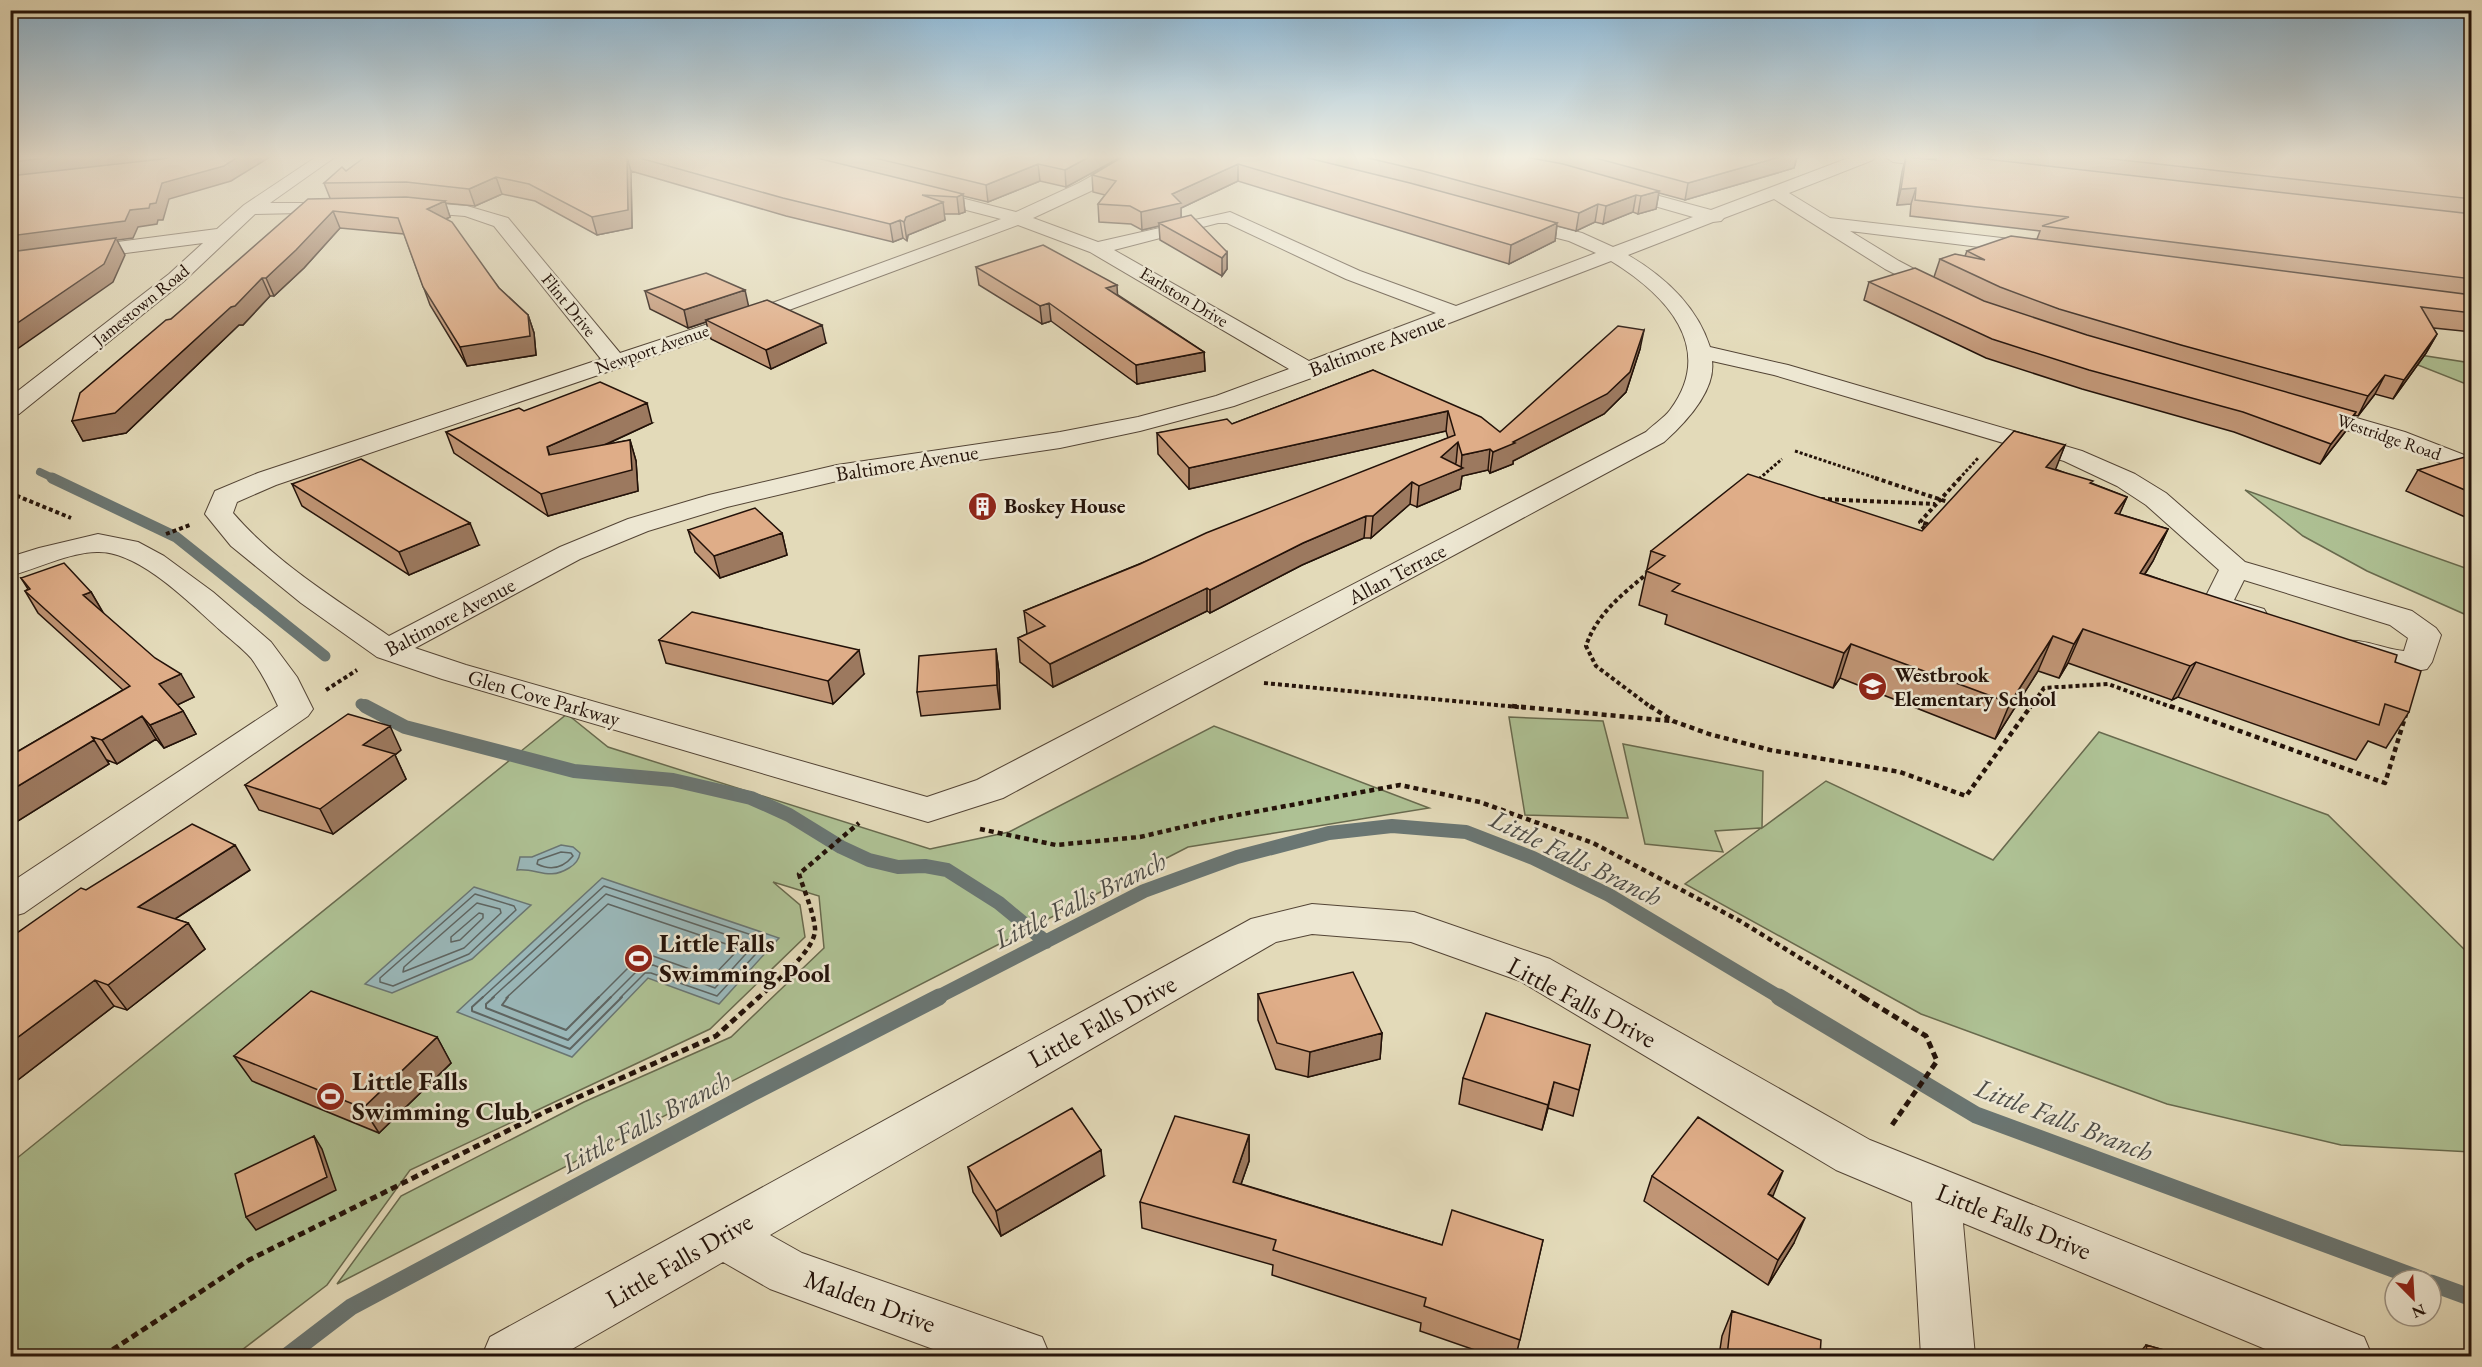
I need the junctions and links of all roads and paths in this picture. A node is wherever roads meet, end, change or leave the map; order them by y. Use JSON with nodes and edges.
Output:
{"nodes":[{"id":1,"x":238,"y":221,"type":"edge"},
{"id":2,"x":497,"y":221,"type":"edge"},
{"id":3,"x":1011,"y":221,"type":"edge"},
{"id":4,"x":1026,"y":221,"type":"edge"},
{"id":5,"x":1207,"y":221,"type":"edge"},
{"id":6,"x":1238,"y":221,"type":"edge"},
{"id":7,"x":1510,"y":221,"type":"edge"},
{"id":8,"x":1704,"y":221,"type":"edge"},
{"id":9,"x":1821,"y":221,"type":"edge"},
{"id":10,"x":1825,"y":222,"type":"junction"},
{"id":11,"x":225,"y":234,"type":"junction"},
{"id":12,"x":1097,"y":248,"type":"junction"},
{"id":13,"x":2049,"y":250,"type":"edge"},
{"id":14,"x":1615,"y":255,"type":"junction"},
{"id":15,"x":10,"y":262,"type":"edge"},
{"id":16,"x":1965,"y":302,"type":"edge"},
{"id":17,"x":1458,"y":314,"type":"junction"},
{"id":18,"x":1698,"y":351,"type":"junction"},
{"id":19,"x":615,"y":362,"type":"junction"},
{"id":20,"x":1309,"y":371,"type":"junction"},
{"id":21,"x":2290,"y":406,"type":"edge"},
{"id":22,"x":10,"y":409,"type":"edge"},
{"id":23,"x":1795,"y":452,"type":"dead end"},
{"id":24,"x":1981,"y":454,"type":"dead end"},
{"id":25,"x":1782,"y":459,"type":"dead end"},
{"id":26,"x":2472,"y":467,"type":"edge"},
{"id":27,"x":1757,"y":481,"type":"edge"},
{"id":28,"x":10,"y":493,"type":"edge"},
{"id":29,"x":225,"y":497,"type":"joint"},
{"id":30,"x":1820,"y":499,"type":"edge"},
{"id":31,"x":1940,"y":499,"type":"junction"},
{"id":32,"x":1948,"y":502,"type":"edge"},
{"id":33,"x":1935,"y":504,"type":"junction"},
{"id":34,"x":199,"y":521,"type":"dead end"},
{"id":35,"x":156,"y":537,"type":"dead end"},
{"id":36,"x":1912,"y":539,"type":"edge"},
{"id":37,"x":98,"y":543,"type":"junction"},
{"id":38,"x":10,"y":567,"type":"edge"},
{"id":39,"x":1655,"y":567,"type":"edge"},
{"id":40,"x":2235,"y":568,"type":"junction"},
{"id":41,"x":2282,"y":626,"type":"edge"},
{"id":42,"x":2325,"y":640,"type":"edge"},
{"id":43,"x":388,"y":650,"type":"junction"},
{"id":44,"x":1263,"y":682,"type":"dead end"},
{"id":45,"x":2409,"y":704,"type":"edge"},
{"id":46,"x":296,"y":708,"type":"junction"},
{"id":47,"x":1673,"y":721,"type":"junction"},
{"id":48,"x":2391,"y":733,"type":"edge"},
{"id":49,"x":2399,"y":736,"type":"junction"},
{"id":50,"x":928,"y":810,"type":"joint"},
{"id":51,"x":856,"y":825,"type":"dead end"},
{"id":52,"x":980,"y":829,"type":"dead end"},
{"id":53,"x":10,"y":903,"type":"edge"},
{"id":54,"x":1891,"y":1126,"type":"dead end"},
{"id":55,"x":1936,"y":1189,"type":"junction"},
{"id":56,"x":721,"y":1235,"type":"junction"},
{"id":57,"x":103,"y":1356,"type":"edge"},
{"id":58,"x":509,"y":1356,"type":"edge"},
{"id":59,"x":1023,"y":1356,"type":"edge"},
{"id":60,"x":1948,"y":1356,"type":"edge"},
{"id":61,"x":2345,"y":1356,"type":"edge"}],
"edges":[{"from":1,"to":11,"type":"street","name":"Jamestown Road"},
{"from":2,"to":19,"type":"street","name":"Flint Drive"},
{"from":3,"to":19,"type":"street","name":"Newport Avenue"},
{"from":4,"to":12,"type":"street","name":"Earlston Drive"},
{"from":5,"to":12,"type":"street"},
{"from":6,"to":17,"type":"street"},
{"from":7,"to":14,"type":"street","name":"Allan Terrace"},
{"from":8,"to":14,"type":"street","name":"Baltimore Avenue"},
{"from":9,"to":10,"type":"street"},
{"from":10,"to":13,"type":"street"},
{"from":10,"to":16,"type":"street"},
{"from":11,"to":15,"type":"street"},
{"from":11,"to":22,"type":"street","name":"Jamestown Road"},
{"from":12,"to":20,"type":"street","name":"Earlston Drive"},
{"from":14,"to":17,"type":"street","name":"Baltimore Avenue"},
{"from":14,"to":18,"type":"street","name":"Allan Terrace"},
{"from":17,"to":20,"type":"street","name":"Baltimore Avenue"},
{"from":18,"to":40,"type":"street"},
{"from":18,"to":50,"type":"street","name":"Allan Terrace"},
{"from":19,"to":29,"type":"street","name":"Newport Avenue"},
{"from":20,"to":43,"type":"street","name":"Baltimore Avenue"},
{"from":21,"to":26,"type":"street","name":"Westridge Road"},
{"from":23,"to":31,"type":"path"},
{"from":24,"to":31,"type":"path"},
{"from":25,"to":27,"type":"path"},
{"from":28,"to":37,"type":"path"},
{"from":29,"to":43,"type":"street","name":"Glen Cove Parkway"},
{"from":30,"to":33,"type":"path"},
{"from":31,"to":32,"type":"path"},
{"from":31,"to":33,"type":"path"},
{"from":33,"to":36,"type":"path"},
{"from":34,"to":35,"type":"path"},
{"from":37,"to":38,"type":"street"},
{"from":37,"to":46,"type":"street"},
{"from":39,"to":47,"type":"path"},
{"from":40,"to":41,"type":"street"},
{"from":40,"to":42,"type":"street"},
{"from":43,"to":46,"type":"path","name":"Baltimore Avenue"},
{"from":43,"to":50,"type":"street","name":"Glen Cove Parkway"},
{"from":44,"to":47,"type":"path"},
{"from":45,"to":49,"type":"path"},
{"from":46,"to":53,"type":"street"},
{"from":47,"to":49,"type":"path"},
{"from":48,"to":49,"type":"path"},
{"from":51,"to":57,"type":"path"},
{"from":52,"to":54,"type":"path"},
{"from":55,"to":56,"type":"street","name":"Little Falls Drive"},
{"from":55,"to":60,"type":"street"},
{"from":55,"to":61,"type":"street","name":"Little Falls Drive"},
{"from":56,"to":58,"type":"street","name":"Little Falls Drive"},
{"from":56,"to":59,"type":"street","name":"Malden Drive"}]}
